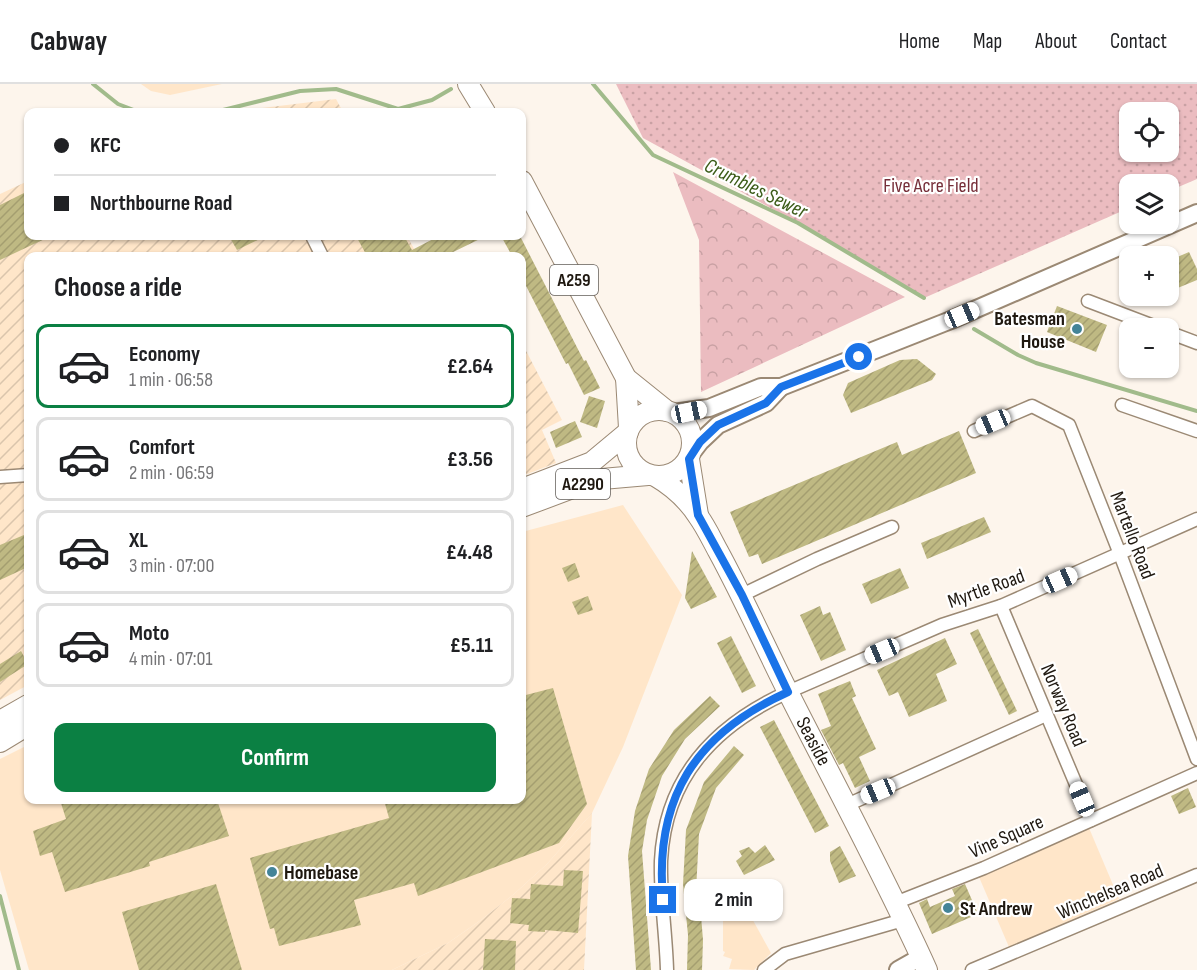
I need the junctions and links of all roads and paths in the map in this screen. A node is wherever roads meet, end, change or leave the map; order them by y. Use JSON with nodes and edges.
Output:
{"nodes":[{"id":1,"x":468,"y":84,"type":"edge"},
{"id":2,"x":483,"y":108,"type":"edge"},
{"id":3,"x":526,"y":189,"type":"edge"},
{"id":4,"x":1197,"y":213,"type":"edge"},
{"id":5,"x":1088,"y":301,"type":"dead end"},
{"id":6,"x":1133,"y":318,"type":"edge"},
{"id":7,"x":1179,"y":336,"type":"edge"},
{"id":8,"x":1197,"y":343,"type":"edge"},
{"id":9,"x":627,"y":378,"type":"junction"},
{"id":10,"x":781,"y":387,"type":"junction"},
{"id":11,"x":1122,"y":405,"type":"dead end"},
{"id":12,"x":670,"y":412,"type":"junction"},
{"id":13,"x":628,"y":430,"type":"junction"},
{"id":14,"x":974,"y":430,"type":"dead end"},
{"id":15,"x":1197,"y":431,"type":"edge"},
{"id":16,"x":690,"y":457,"type":"junction"},
{"id":17,"x":24,"y":475,"type":"edge"},
{"id":18,"x":651,"y":476,"type":"junction"},
{"id":19,"x":0,"y":477,"type":"edge"},
{"id":20,"x":526,"y":487,"type":"edge"},
{"id":21,"x":526,"y":506,"type":"edge"},
{"id":22,"x":698,"y":515,"type":"junction"},
{"id":23,"x":1197,"y":519,"type":"edge"},
{"id":24,"x":892,"y":527,"type":"dead end"},
{"id":25,"x":1120,"y":554,"type":"junction"},
{"id":26,"x":742,"y":595,"type":"junction"},
{"id":27,"x":1001,"y":606,"type":"junction"},
{"id":28,"x":788,"y":692,"type":"junction"},
{"id":29,"x":24,"y":707,"type":"edge"},
{"id":30,"x":1046,"y":715,"type":"junction"},
{"id":31,"x":0,"y":721,"type":"edge"},
{"id":32,"x":24,"y":727,"type":"edge"},
{"id":33,"x":0,"y":742,"type":"edge"},
{"id":34,"x":1197,"y":759,"type":"edge"},
{"id":35,"x":1197,"y":773,"type":"edge"},
{"id":36,"x":847,"y":805,"type":"junction"},
{"id":37,"x":1091,"y":820,"type":"junction"},
{"id":38,"x":1197,"y":875,"type":"edge"},
{"id":39,"x":899,"y":911,"type":"junction"},
{"id":40,"x":924,"y":963,"type":"edge"},
{"id":41,"x":667,"y":970,"type":"edge"},
{"id":42,"x":765,"y":970,"type":"edge"},
{"id":43,"x":898,"y":970,"type":"edge"},
{"id":44,"x":972,"y":970,"type":"edge"}],
"edges":[{"from":1,"to":2,"type":"main road"},
{"from":3,"to":9,"type":"main road","number":"A259"},
{"from":4,"to":10,"type":"street"},
{"from":5,"to":6,"type":"street"},
{"from":7,"to":8,"type":"street"},
{"from":9,"to":12,"type":"main road","number":"A259"},
{"from":9,"to":13,"type":"main road","number":"A259"},
{"from":10,"to":12,"type":"street"},
{"from":10,"to":16,"type":"street"},
{"from":11,"to":15,"type":"street"},
{"from":12,"to":13,"type":"main road"},
{"from":12,"to":16,"type":"main road"},
{"from":13,"to":18,"type":"main road"},
{"from":13,"to":20,"type":"main road","number":"A2290"},
{"from":14,"to":25,"type":"street","name":"Martello Road"},
{"from":16,"to":18,"type":"main road"},
{"from":16,"to":22,"type":"main road","name":"Seaside"},
{"from":17,"to":19,"type":"street"},
{"from":18,"to":21,"type":"main road","number":"A2290"},
{"from":18,"to":22,"type":"main road","name":"Seaside"},
{"from":22,"to":26,"type":"main road","name":"Seaside"},
{"from":23,"to":25,"type":"street","name":"Myrtle Road"},
{"from":24,"to":26,"type":"street"},
{"from":25,"to":27,"type":"street","name":"Myrtle Road"},
{"from":25,"to":34,"type":"street","name":"Martello Road"},
{"from":26,"to":28,"type":"main road","name":"Seaside"},
{"from":27,"to":28,"type":"street","name":"Myrtle Road"},
{"from":27,"to":30,"type":"street","name":"Norway Road"},
{"from":28,"to":36,"type":"main road","name":"Seaside"},
{"from":28,"to":41,"type":"street","name":"Myrtle Road"},
{"from":29,"to":31,"type":"main road"},
{"from":30,"to":36,"type":"street"},
{"from":30,"to":37,"type":"street","name":"Norway Road"},
{"from":32,"to":33,"type":"main road"},
{"from":35,"to":37,"type":"street","name":"Vine Square"},
{"from":36,"to":39,"type":"main road","name":"Seaside"},
{"from":37,"to":39,"type":"street","name":"Vine Square"},
{"from":38,"to":44,"type":"street","name":"Winchelsea Road"},
{"from":39,"to":40,"type":"main road","name":"Seaside"},
{"from":39,"to":42,"type":"street","name":"Vine Square"},
{"from":40,"to":43,"type":"street"}]}
